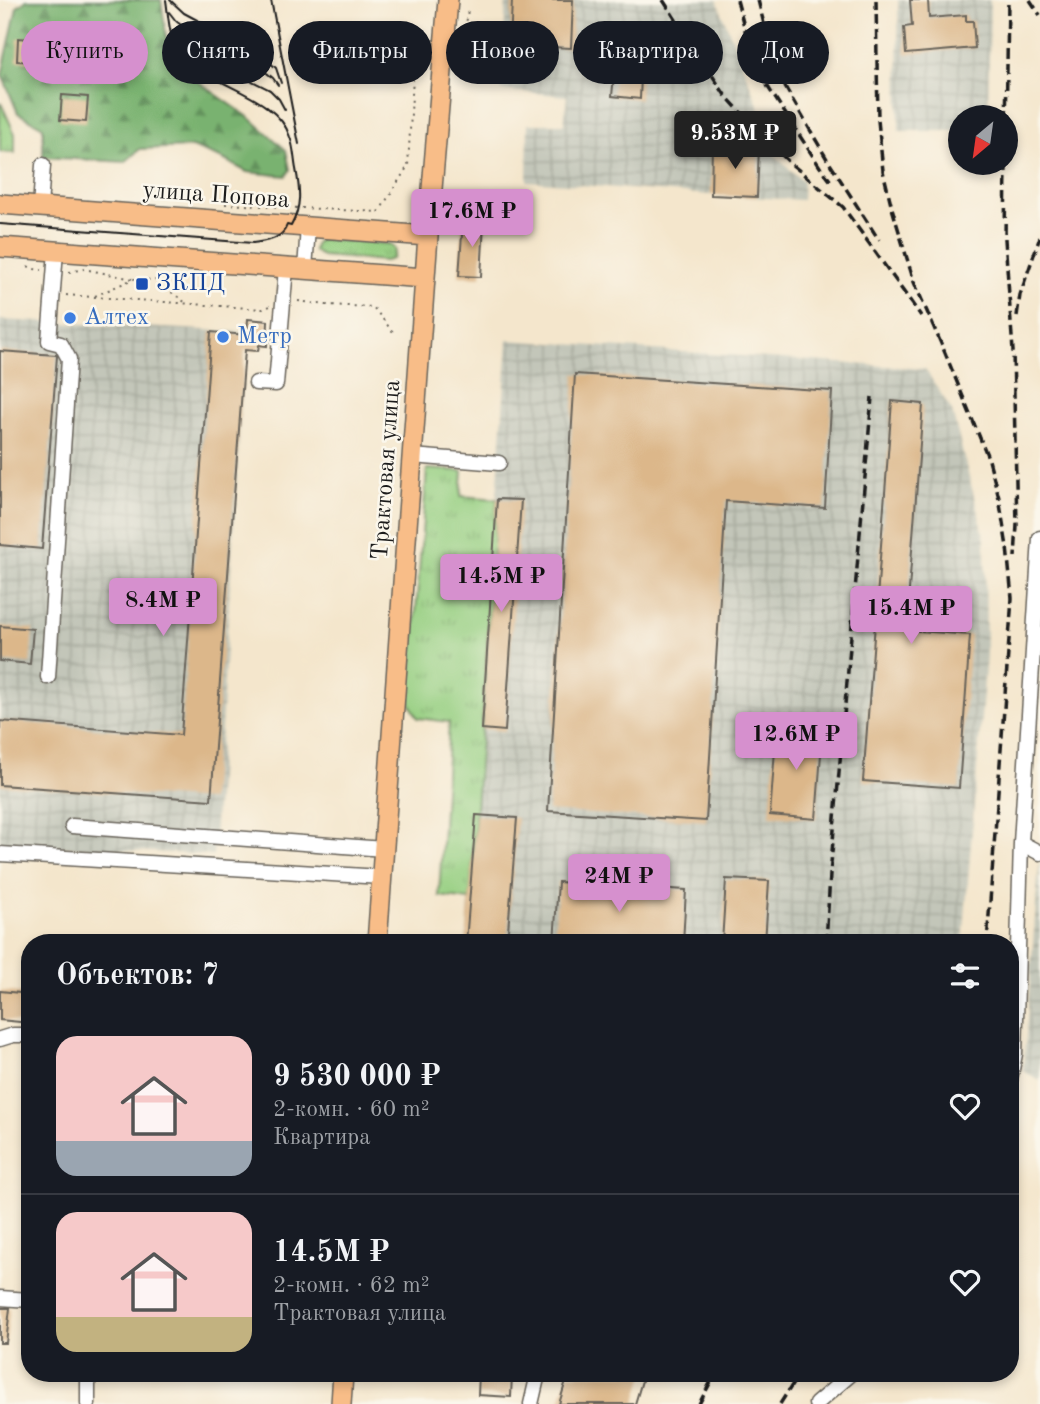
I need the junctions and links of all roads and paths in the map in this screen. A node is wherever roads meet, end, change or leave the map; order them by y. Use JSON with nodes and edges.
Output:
{"nodes":[{"id":1,"x":448,"y":0,"type":"edge"},
{"id":2,"x":468,"y":7,"type":"dead end"},
{"id":3,"x":466,"y":21,"type":"edge"},
{"id":4,"x":413,"y":84,"type":"edge"},
{"id":5,"x":43,"y":165,"type":"dead end"},
{"id":6,"x":0,"y":204,"type":"edge"},
{"id":7,"x":40,"y":207,"type":"junction"},
{"id":8,"x":379,"y":212,"type":"dead end"},
{"id":9,"x":308,"y":227,"type":"junction"},
{"id":10,"x":428,"y":236,"type":"junction"},
{"id":11,"x":0,"y":247,"type":"edge"},
{"id":12,"x":55,"y":261,"type":"junction"},
{"id":13,"x":27,"y":265,"type":"dead end"},
{"id":14,"x":296,"y":269,"type":"junction"},
{"id":15,"x":425,"y":278,"type":"junction"},
{"id":16,"x":133,"y":279,"type":"junction"},
{"id":17,"x":52,"y":294,"type":"junction"},
{"id":18,"x":93,"y":296,"type":"junction"},
{"id":19,"x":284,"y":299,"type":"junction"},
{"id":20,"x":187,"y":303,"type":"junction"},
{"id":21,"x":393,"y":332,"type":"dead end"},
{"id":22,"x":256,"y":383,"type":"dead end"},
{"id":23,"x":412,"y":456,"type":"junction"},
{"id":24,"x":499,"y":463,"type":"dead end"},
{"id":25,"x":1040,"y":538,"type":"edge"},
{"id":26,"x":48,"y":677,"type":"dead end"},
{"id":27,"x":1034,"y":737,"type":"edge"},
{"id":28,"x":72,"y":826,"type":"dead end"},
{"id":29,"x":1021,"y":843,"type":"junction"},
{"id":30,"x":384,"y":849,"type":"junction"},
{"id":31,"x":1040,"y":853,"type":"edge"},
{"id":32,"x":0,"y":854,"type":"edge"},
{"id":33,"x":382,"y":877,"type":"junction"},
{"id":34,"x":378,"y":934,"type":"edge"},
{"id":35,"x":1019,"y":934,"type":"edge"},
{"id":36,"x":21,"y":1035,"type":"edge"},
{"id":37,"x":0,"y":1039,"type":"edge"},
{"id":38,"x":0,"y":1298,"type":"edge"},
{"id":39,"x":21,"y":1299,"type":"edge"},
{"id":40,"x":89,"y":1382,"type":"edge"},
{"id":41,"x":342,"y":1382,"type":"edge"},
{"id":42,"x":536,"y":1382,"type":"edge"},
{"id":43,"x":841,"y":1382,"type":"edge"},
{"id":44,"x":88,"y":1404,"type":"edge"},
{"id":45,"x":341,"y":1404,"type":"edge"},
{"id":46,"x":531,"y":1404,"type":"edge"},
{"id":47,"x":816,"y":1404,"type":"edge"}],
"edges":[{"from":1,"to":10,"type":"main road","name":"Трактовая улица"},
{"from":2,"to":3,"type":"path"},
{"from":4,"to":8,"type":"path"},
{"from":5,"to":7,"type":"street"},
{"from":6,"to":7,"type":"main road","name":"улица Попова"},
{"from":7,"to":9,"type":"main road","name":"улица Попова"},
{"from":9,"to":10,"type":"main road","name":"улица Попова"},
{"from":9,"to":14,"type":"street"},
{"from":10,"to":15,"type":"main road","name":"Трактовая улица"},
{"from":11,"to":12,"type":"main road"},
{"from":12,"to":13,"type":"path"},
{"from":12,"to":14,"type":"main road"},
{"from":12,"to":16,"type":"path"},
{"from":12,"to":17,"type":"street"},
{"from":14,"to":15,"type":"main road"},
{"from":14,"to":19,"type":"street"},
{"from":15,"to":23,"type":"main road","name":"Трактовая улица"},
{"from":16,"to":18,"type":"path"},
{"from":16,"to":20,"type":"path"},
{"from":17,"to":18,"type":"path"},
{"from":17,"to":26,"type":"street"},
{"from":18,"to":20,"type":"path"},
{"from":19,"to":20,"type":"path"},
{"from":19,"to":21,"type":"path"},
{"from":19,"to":22,"type":"street"},
{"from":23,"to":24,"type":"street"},
{"from":23,"to":30,"type":"main road","name":"Трактовая улица"},
{"from":25,"to":27,"type":"street"},
{"from":27,"to":29,"type":"street"},
{"from":28,"to":30,"type":"street"},
{"from":29,"to":31,"type":"street"},
{"from":29,"to":35,"type":"street"},
{"from":30,"to":33,"type":"main road","name":"Трактовая улица"},
{"from":32,"to":33,"type":"street"},
{"from":33,"to":34,"type":"main road","name":"Трактовая улица"},
{"from":36,"to":37,"type":"street"},
{"from":38,"to":39,"type":"street"},
{"from":40,"to":44,"type":"street"},
{"from":41,"to":45,"type":"main road"},
{"from":42,"to":46,"type":"street"},
{"from":43,"to":47,"type":"street"}]}
